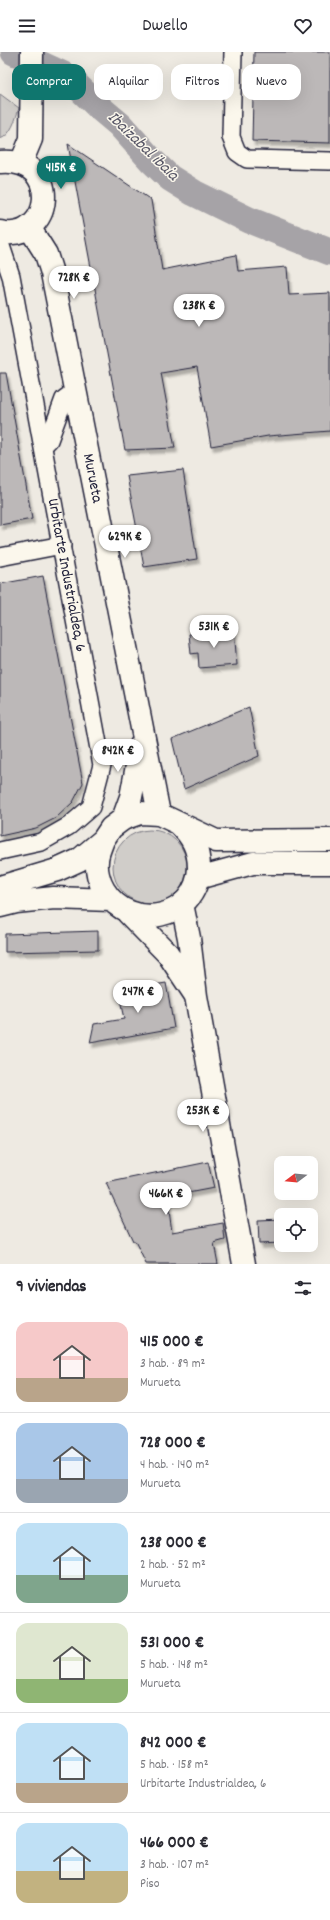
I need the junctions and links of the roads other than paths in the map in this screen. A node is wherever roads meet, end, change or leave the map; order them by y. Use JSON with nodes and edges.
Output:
{"nodes":[{"id":1,"x":32,"y":52,"type":"edge"},
{"id":2,"x":233,"y":52,"type":"edge"},
{"id":3,"x":330,"y":161,"type":"edge"},
{"id":4,"x":10,"y":163,"type":"edge"},
{"id":5,"x":29,"y":227,"type":"junction"},
{"id":6,"x":0,"y":232,"type":"edge"},
{"id":7,"x":0,"y":243,"type":"edge"},
{"id":8,"x":75,"y":391,"type":"junction"},
{"id":9,"x":43,"y":446,"type":"junction"},
{"id":10,"x":62,"y":545,"type":"junction"},
{"id":11,"x":0,"y":557,"type":"edge"},
{"id":12,"x":143,"y":734,"type":"junction"},
{"id":13,"x":167,"y":817,"type":"junction"},
{"id":14,"x":123,"y":819,"type":"junction"},
{"id":15,"x":103,"y":840,"type":"junction"},
{"id":16,"x":330,"y":840,"type":"edge"},
{"id":17,"x":0,"y":851,"type":"edge"},
{"id":18,"x":330,"y":863,"type":"edge"},
{"id":19,"x":198,"y":878,"type":"junction"},
{"id":20,"x":0,"y":887,"type":"edge"},
{"id":21,"x":111,"y":900,"type":"junction"},
{"id":22,"x":182,"y":904,"type":"junction"},
{"id":23,"x":0,"y":906,"type":"edge"},
{"id":24,"x":128,"y":913,"type":"junction"},
{"id":25,"x":196,"y":996,"type":"junction"},
{"id":26,"x":244,"y":1264,"type":"edge"}],
"edges":[{"from":1,"to":4,"type":"main road"},
{"from":2,"to":3,"type":"street"},
{"from":4,"to":5,"type":"main road"},
{"from":5,"to":6,"type":"main road"},
{"from":5,"to":8,"type":"main road","name":"Murueta"},
{"from":7,"to":9,"type":"street","name":"Urbitarte Industrialdea, 6"},
{"from":8,"to":9,"type":"street"},
{"from":8,"to":12,"type":"main road","name":"Murueta"},
{"from":9,"to":10,"type":"street","name":"Urbitarte Industrialdea, 6"},
{"from":10,"to":11,"type":"street"},
{"from":10,"to":17,"type":"street","name":"Urbitarte Industrialdea, 6"},
{"from":12,"to":13,"type":"main road","name":"Murueta"},
{"from":12,"to":14,"type":"main road","name":"Murueta"},
{"from":13,"to":14,"type":"main road"},
{"from":13,"to":16,"type":"main road"},
{"from":13,"to":19,"type":"main road"},
{"from":14,"to":15,"type":"main road"},
{"from":15,"to":20,"type":"main road"},
{"from":15,"to":21,"type":"main road"},
{"from":18,"to":19,"type":"main road"},
{"from":19,"to":22,"type":"main road"},
{"from":21,"to":23,"type":"main road"},
{"from":21,"to":24,"type":"main road"},
{"from":22,"to":24,"type":"main road"},
{"from":22,"to":25,"type":"main road"},
{"from":24,"to":25,"type":"main road"},
{"from":25,"to":26,"type":"main road"}]}
